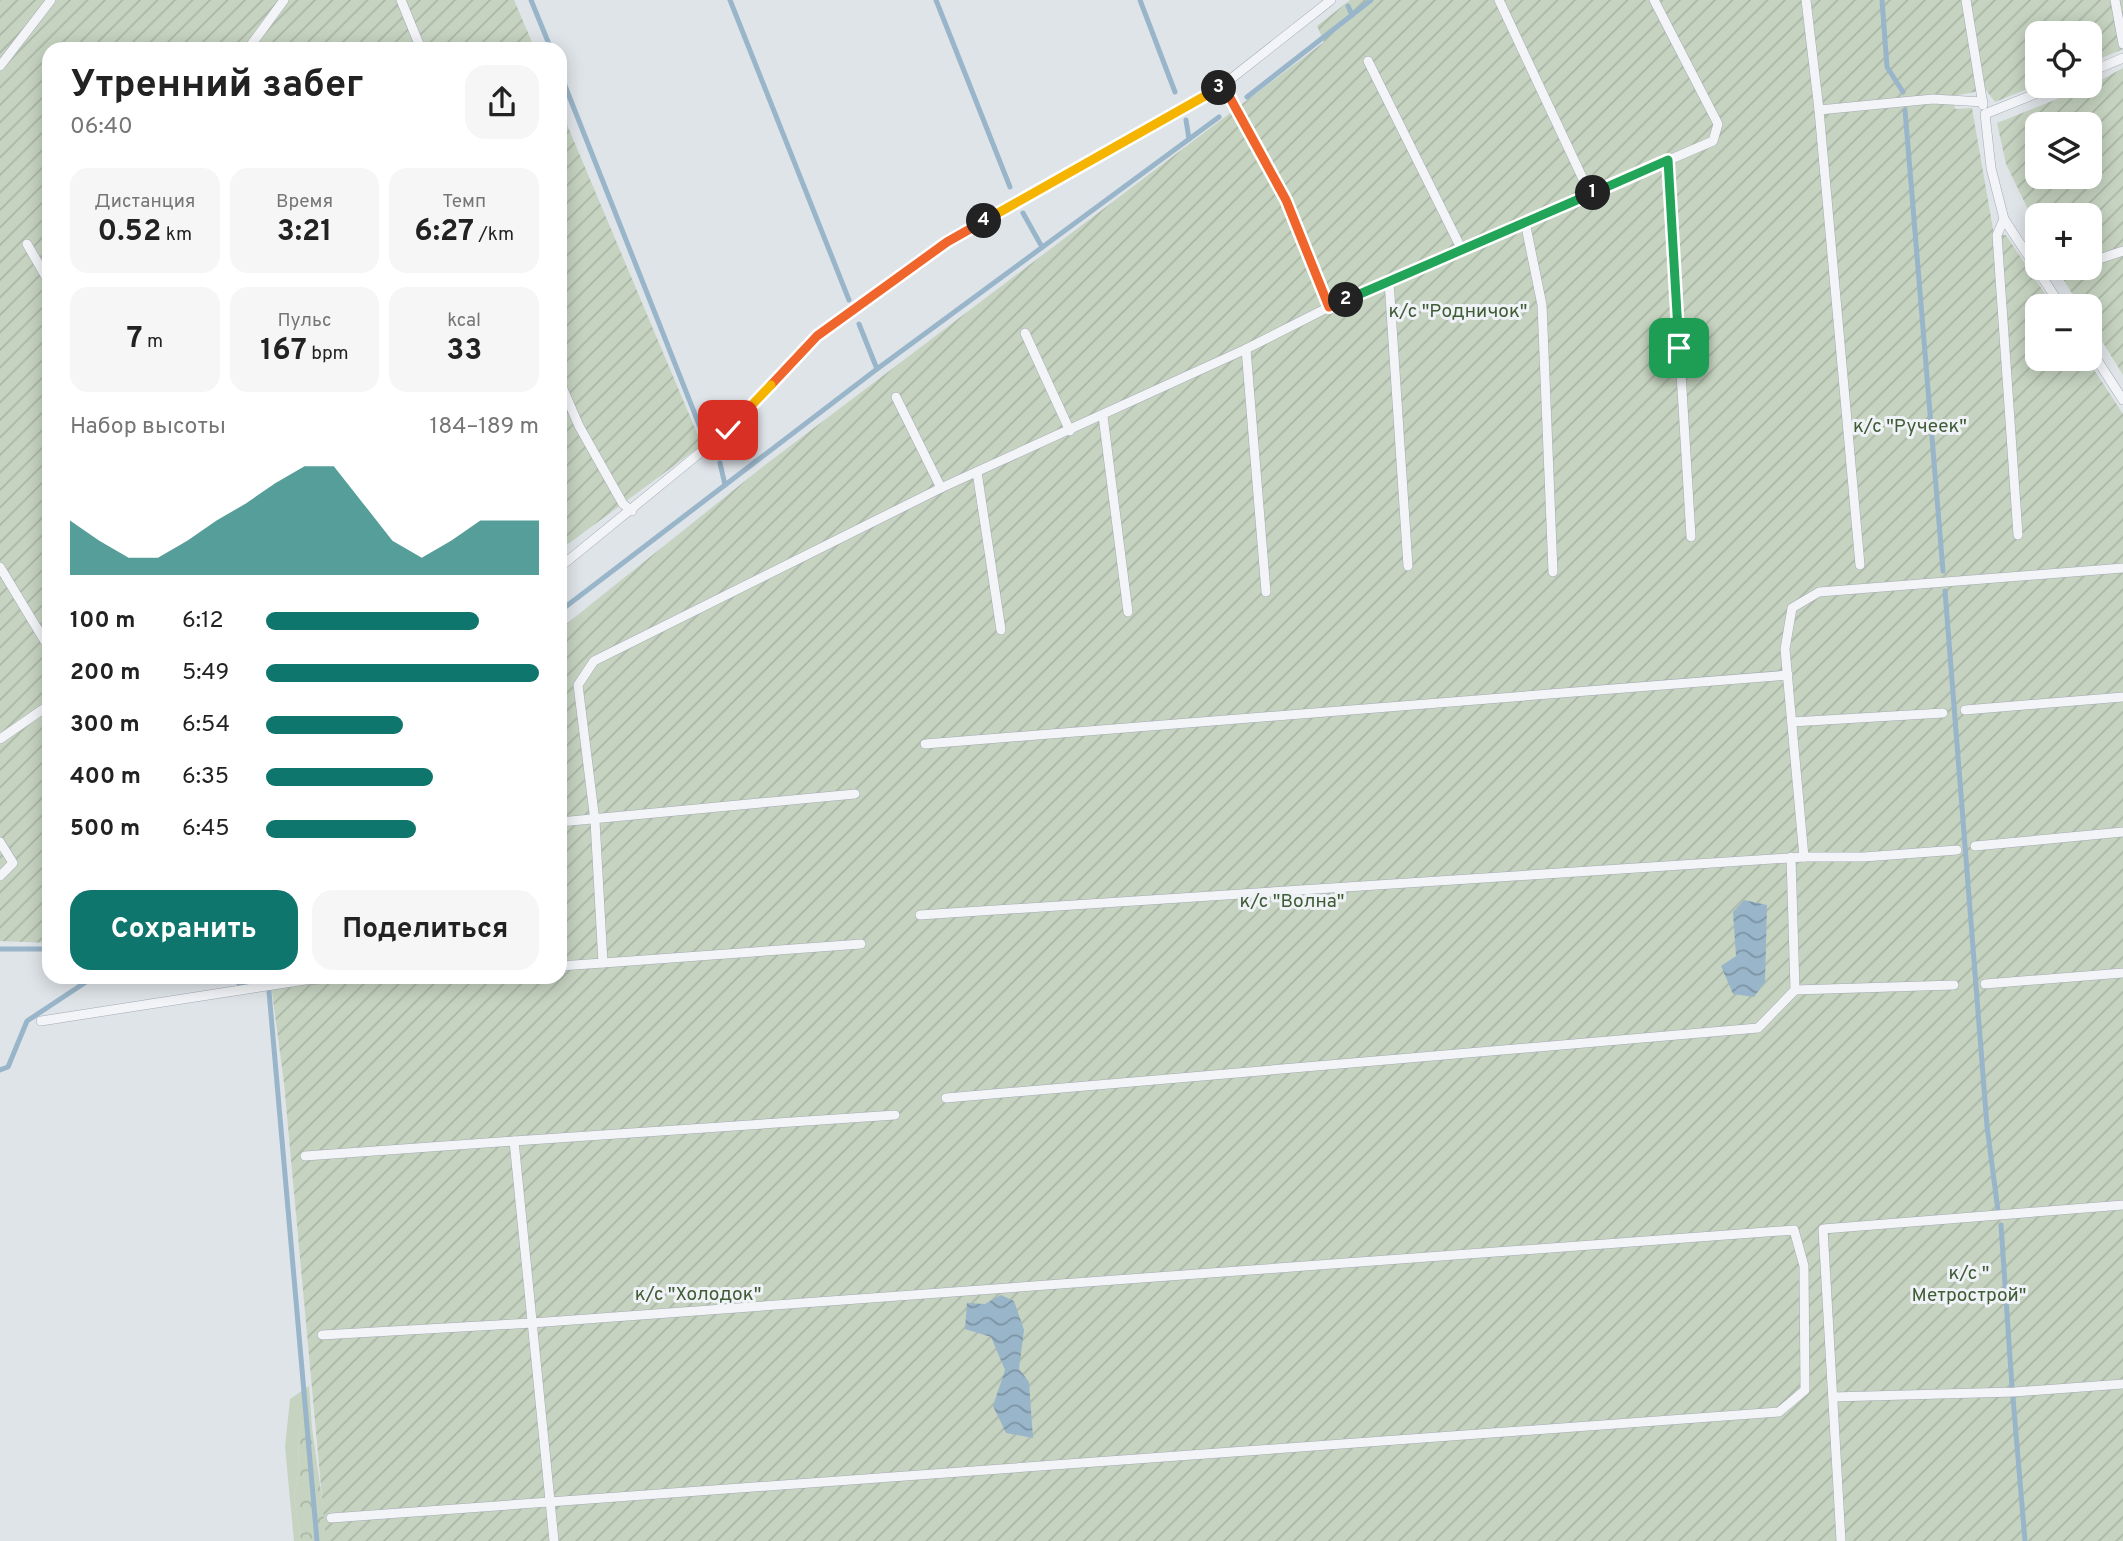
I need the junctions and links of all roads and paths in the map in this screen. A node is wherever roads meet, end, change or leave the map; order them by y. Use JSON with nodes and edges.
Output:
{"nodes":[{"id":1,"x":51,"y":0,"type":"edge"},
{"id":2,"x":284,"y":0,"type":"edge"},
{"id":3,"x":401,"y":0,"type":"edge"},
{"id":4,"x":1331,"y":0,"type":"edge"},
{"id":5,"x":1499,"y":0,"type":"edge"},
{"id":6,"x":1654,"y":0,"type":"edge"},
{"id":7,"x":1807,"y":0,"type":"edge"},
{"id":8,"x":1966,"y":0,"type":"edge"},
{"id":9,"x":2115,"y":0,"type":"edge"},
{"id":10,"x":253,"y":42,"type":"edge"},
{"id":11,"x":418,"y":42,"type":"edge"},
{"id":12,"x":2123,"y":44,"type":"edge"},
{"id":13,"x":2123,"y":58,"type":"edge"},
{"id":14,"x":1368,"y":61,"type":"dead end"},
{"id":15,"x":0,"y":66,"type":"edge"},
{"id":16,"x":2102,"y":67,"type":"edge"},
{"id":17,"x":1223,"y":85,"type":"junction"},
{"id":18,"x":2025,"y":98,"type":"edge"},
{"id":19,"x":1983,"y":102,"type":"junction"},
{"id":20,"x":1819,"y":110,"type":"junction"},
{"id":21,"x":1985,"y":114,"type":"junction"},
{"id":22,"x":1668,"y":160,"type":"junction"},
{"id":23,"x":1590,"y":194,"type":"junction"},
{"id":24,"x":2004,"y":219,"type":"junction"},
{"id":25,"x":1525,"y":222,"type":"junction"},
{"id":26,"x":27,"y":244,"type":"dead end"},
{"id":27,"x":1462,"y":250,"type":"junction"},
{"id":28,"x":2123,"y":251,"type":"edge"},
{"id":29,"x":2102,"y":258,"type":"edge"},
{"id":30,"x":42,"y":270,"type":"edge"},
{"id":31,"x":1389,"y":281,"type":"junction"},
{"id":32,"x":2053,"y":294,"type":"edge"},
{"id":33,"x":1329,"y":307,"type":"junction"},
{"id":34,"x":1025,"y":333,"type":"dead end"},
{"id":35,"x":1247,"y":349,"type":"junction"},
{"id":36,"x":2102,"y":368,"type":"edge"},
{"id":37,"x":897,"y":397,"type":"dead end"},
{"id":38,"x":567,"y":398,"type":"edge"},
{"id":39,"x":2123,"y":400,"type":"edge"},
{"id":40,"x":1102,"y":416,"type":"junction"},
{"id":41,"x":1070,"y":430,"type":"junction"},
{"id":42,"x":977,"y":472,"type":"junction"},
{"id":43,"x":941,"y":488,"type":"junction"},
{"id":44,"x":632,"y":511,"type":"junction"},
{"id":45,"x":2018,"y":535,"type":"dead end"},
{"id":46,"x":1691,"y":537,"type":"dead end"},
{"id":47,"x":567,"y":562,"type":"edge"},
{"id":48,"x":1860,"y":565,"type":"dead end"},
{"id":49,"x":1408,"y":566,"type":"dead end"},
{"id":50,"x":0,"y":568,"type":"edge"},
{"id":51,"x":2123,"y":568,"type":"edge"},
{"id":52,"x":1553,"y":572,"type":"dead end"},
{"id":53,"x":1266,"y":592,"type":"dead end"},
{"id":54,"x":1128,"y":612,"type":"dead end"},
{"id":55,"x":1001,"y":630,"type":"dead end"},
{"id":56,"x":42,"y":637,"type":"edge"},
{"id":57,"x":1788,"y":675,"type":"junction"},
{"id":58,"x":2123,"y":697,"type":"edge"},
{"id":59,"x":42,"y":710,"type":"edge"},
{"id":60,"x":1965,"y":710,"type":"dead end"},
{"id":61,"x":1943,"y":713,"type":"dead end"},
{"id":62,"x":1792,"y":722,"type":"junction"},
{"id":63,"x":0,"y":739,"type":"edge"},
{"id":64,"x":925,"y":744,"type":"dead end"},
{"id":65,"x":855,"y":794,"type":"dead end"},
{"id":66,"x":595,"y":821,"type":"junction"},
{"id":67,"x":567,"y":822,"type":"edge"},
{"id":68,"x":2123,"y":832,"type":"edge"},
{"id":69,"x":0,"y":842,"type":"edge"},
{"id":70,"x":1975,"y":846,"type":"dead end"},
{"id":71,"x":1957,"y":849,"type":"dead end"},
{"id":72,"x":1791,"y":857,"type":"junction"},
{"id":73,"x":1804,"y":857,"type":"junction"},
{"id":74,"x":0,"y":876,"type":"edge"},
{"id":75,"x":920,"y":915,"type":"dead end"},
{"id":76,"x":861,"y":944,"type":"dead end"},
{"id":77,"x":603,"y":963,"type":"junction"},
{"id":78,"x":567,"y":966,"type":"edge"},
{"id":79,"x":2123,"y":973,"type":"edge"},
{"id":80,"x":279,"y":984,"type":"edge"},
{"id":81,"x":1985,"y":984,"type":"dead end"},
{"id":82,"x":1954,"y":985,"type":"dead end"},
{"id":83,"x":1795,"y":990,"type":"junction"},
{"id":84,"x":41,"y":1021,"type":"dead end"},
{"id":85,"x":946,"y":1098,"type":"dead end"},
{"id":86,"x":895,"y":1115,"type":"dead end"},
{"id":87,"x":514,"y":1141,"type":"junction"},
{"id":88,"x":305,"y":1156,"type":"dead end"},
{"id":89,"x":2123,"y":1205,"type":"edge"},
{"id":90,"x":532,"y":1323,"type":"junction"},
{"id":91,"x":322,"y":1335,"type":"dead end"},
{"id":92,"x":2123,"y":1384,"type":"edge"},
{"id":93,"x":1833,"y":1396,"type":"junction"},
{"id":94,"x":550,"y":1501,"type":"junction"},
{"id":95,"x":331,"y":1518,"type":"dead end"},
{"id":96,"x":554,"y":1541,"type":"edge"},
{"id":97,"x":1841,"y":1541,"type":"edge"}],
"edges":[{"from":1,"to":15,"type":"lane"},
{"from":2,"to":10,"type":"lane"},
{"from":3,"to":11,"type":"lane"},
{"from":4,"to":17,"type":"lane"},
{"from":5,"to":23,"type":"lane"},
{"from":6,"to":22,"type":"lane"},
{"from":7,"to":20,"type":"lane"},
{"from":8,"to":19,"type":"lane"},
{"from":9,"to":12,"type":"lane"},
{"from":13,"to":16,"type":"lane"},
{"from":14,"to":27,"type":"lane"},
{"from":17,"to":33,"type":"lane"},
{"from":17,"to":44,"type":"lane"},
{"from":18,"to":21,"type":"lane"},
{"from":19,"to":20,"type":"lane"},
{"from":19,"to":21,"type":"lane"},
{"from":20,"to":48,"type":"lane"},
{"from":21,"to":24,"type":"lane"},
{"from":22,"to":23,"type":"lane"},
{"from":22,"to":46,"type":"lane"},
{"from":23,"to":25,"type":"lane"},
{"from":24,"to":32,"type":"lane"},
{"from":24,"to":45,"type":"lane"},
{"from":25,"to":27,"type":"lane"},
{"from":25,"to":52,"type":"lane"},
{"from":26,"to":30,"type":"lane"},
{"from":27,"to":31,"type":"lane"},
{"from":28,"to":29,"type":"lane"},
{"from":31,"to":33,"type":"lane"},
{"from":31,"to":49,"type":"lane"},
{"from":33,"to":35,"type":"lane"},
{"from":34,"to":41,"type":"lane"},
{"from":35,"to":40,"type":"lane"},
{"from":35,"to":53,"type":"lane"},
{"from":36,"to":39,"type":"lane"},
{"from":37,"to":43,"type":"lane"},
{"from":38,"to":44,"type":"lane"},
{"from":40,"to":41,"type":"lane"},
{"from":40,"to":54,"type":"lane"},
{"from":41,"to":42,"type":"lane"},
{"from":42,"to":43,"type":"lane"},
{"from":42,"to":55,"type":"lane"},
{"from":43,"to":66,"type":"lane"},
{"from":44,"to":47,"type":"lane"},
{"from":50,"to":56,"type":"lane"},
{"from":51,"to":57,"type":"lane"},
{"from":57,"to":62,"type":"lane"},
{"from":57,"to":64,"type":"lane"},
{"from":58,"to":60,"type":"lane"},
{"from":59,"to":63,"type":"lane"},
{"from":61,"to":62,"type":"lane"},
{"from":62,"to":73,"type":"lane"},
{"from":65,"to":66,"type":"lane"},
{"from":66,"to":67,"type":"lane"},
{"from":66,"to":77,"type":"lane"},
{"from":68,"to":70,"type":"lane"},
{"from":69,"to":74,"type":"lane"},
{"from":71,"to":73,"type":"lane"},
{"from":72,"to":73,"type":"lane"},
{"from":72,"to":75,"type":"lane"},
{"from":72,"to":83,"type":"lane"},
{"from":76,"to":77,"type":"lane"},
{"from":77,"to":78,"type":"lane"},
{"from":79,"to":81,"type":"lane"},
{"from":80,"to":84,"type":"lane"},
{"from":82,"to":83,"type":"lane"},
{"from":83,"to":85,"type":"lane"},
{"from":86,"to":87,"type":"lane"},
{"from":87,"to":88,"type":"lane"},
{"from":87,"to":90,"type":"lane"},
{"from":89,"to":93,"type":"lane"},
{"from":90,"to":91,"type":"lane"},
{"from":90,"to":94,"type":"lane"},
{"from":90,"to":94,"type":"lane"},
{"from":92,"to":93,"type":"lane"},
{"from":93,"to":97,"type":"lane"},
{"from":94,"to":95,"type":"lane"},
{"from":94,"to":96,"type":"lane"}]}
